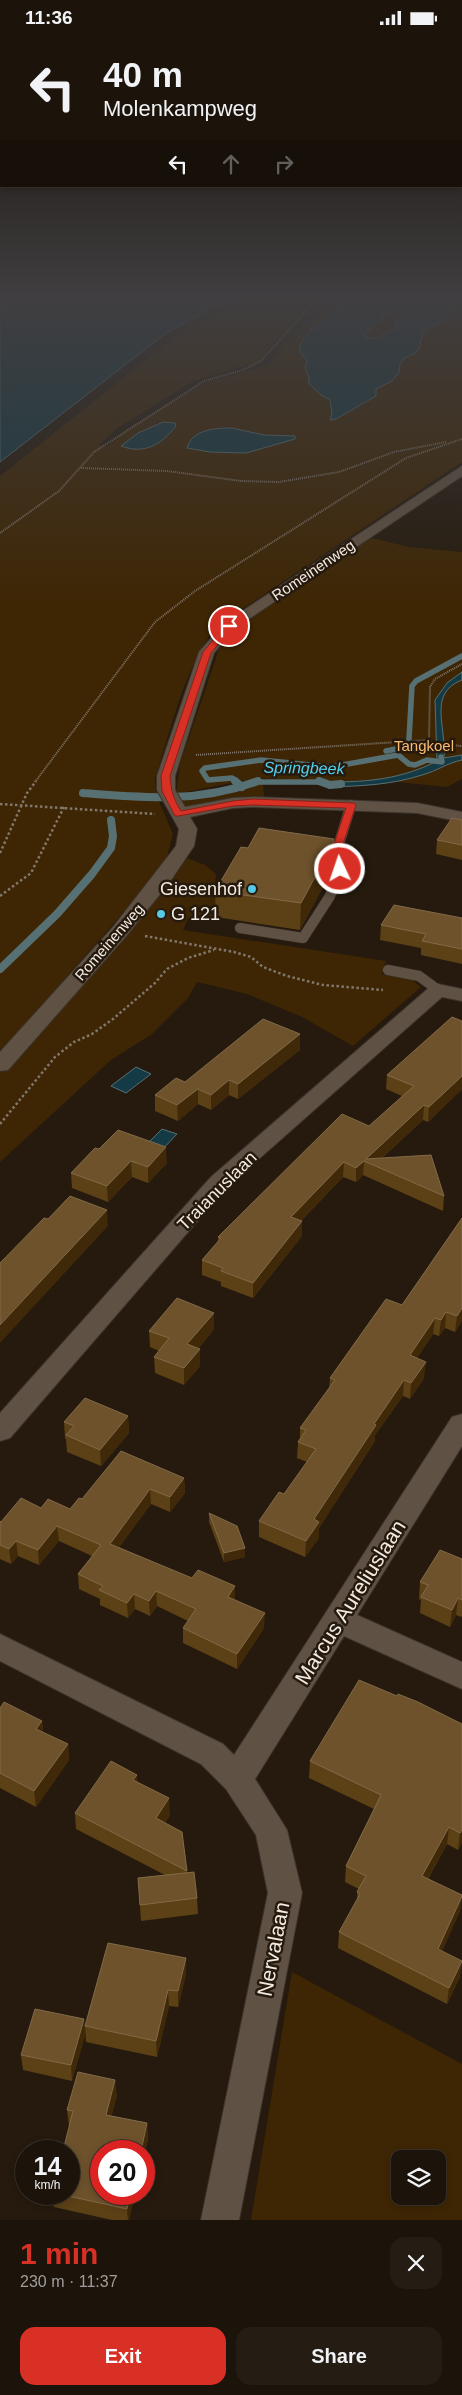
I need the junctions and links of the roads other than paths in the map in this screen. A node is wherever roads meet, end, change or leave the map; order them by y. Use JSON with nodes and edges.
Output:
{"nodes":[{"id":1,"x":462,"y":470,"type":"edge"},
{"id":2,"x":172,"y":803,"type":"junction"},
{"id":3,"x":351,"y":805,"type":"junction"},
{"id":4,"x":462,"y":817,"type":"edge"},
{"id":5,"x":240,"y":928,"type":"dead end"},
{"id":6,"x":388,"y":970,"type":"dead end"},
{"id":7,"x":438,"y":990,"type":"junction"},
{"id":8,"x":462,"y":995,"type":"edge"},
{"id":9,"x":0,"y":1065,"type":"edge"},
{"id":10,"x":462,"y":1424,"type":"edge"},
{"id":11,"x":0,"y":1431,"type":"edge"},
{"id":12,"x":339,"y":1621,"type":"junction"},
{"id":13,"x":0,"y":1647,"type":"edge"},
{"id":14,"x":462,"y":1676,"type":"edge"},
{"id":15,"x":237,"y":1779,"type":"junction"},
{"id":16,"x":220,"y":2220,"type":"edge"}],
"edges":[{"from":1,"to":2,"type":"street","name":"Romeinenweg"},
{"from":2,"to":3,"type":"street"},
{"from":2,"to":9,"type":"street","name":"Romeinenweg"},
{"from":3,"to":4,"type":"street"},
{"from":3,"to":5,"type":"lane"},
{"from":6,"to":7,"type":"lane"},
{"from":7,"to":8,"type":"street"},
{"from":7,"to":11,"type":"street","name":"Traianuslaan"},
{"from":10,"to":12,"type":"street","name":"Marcus Aureliuslaan"},
{"from":12,"to":14,"type":"street"},
{"from":12,"to":15,"type":"street","name":"Marcus Aureliuslaan"},
{"from":13,"to":15,"type":"street","name":"Nervalaan"},
{"from":15,"to":16,"type":"street","name":"Nervalaan"}]}
